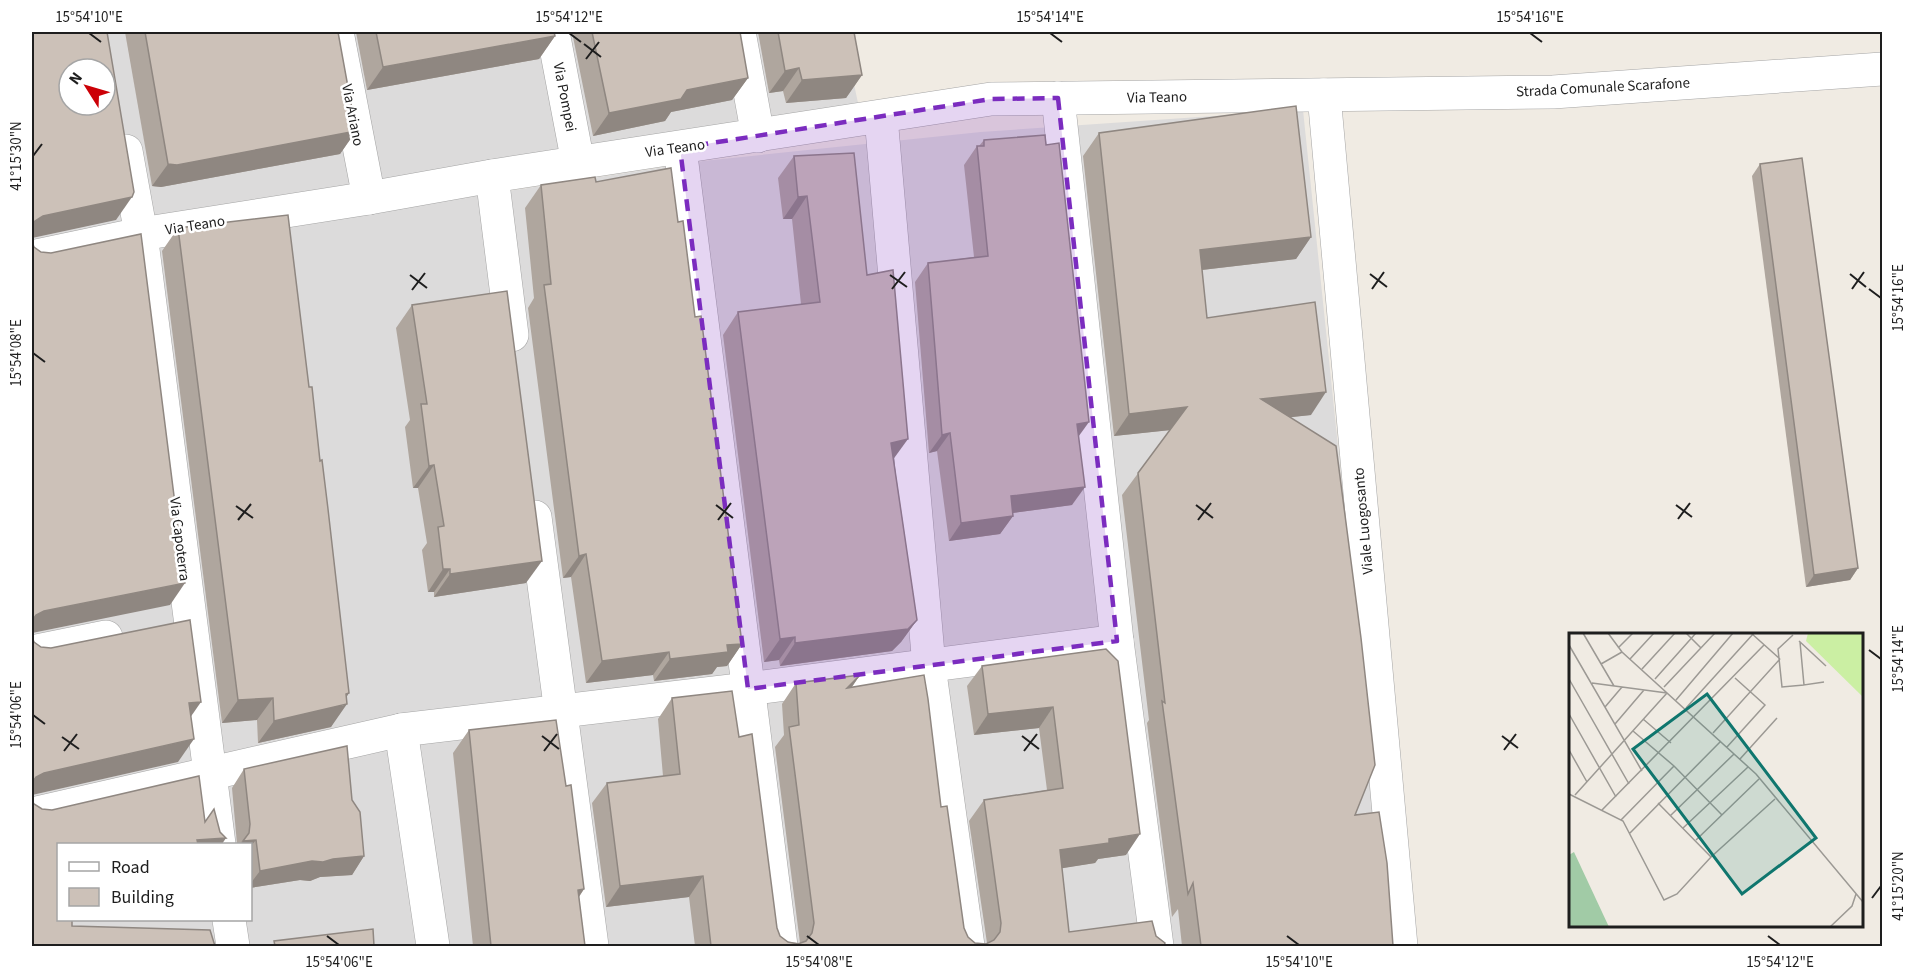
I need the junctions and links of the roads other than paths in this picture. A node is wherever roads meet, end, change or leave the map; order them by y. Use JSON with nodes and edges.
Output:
{"nodes":[{"id":1,"x":337,"y":32,"type":"edge"},
{"id":2,"x":553,"y":32,"type":"edge"},
{"id":3,"x":739,"y":32,"type":"edge"},
{"id":4,"x":1882,"y":69,"type":"edge"},
{"id":5,"x":1324,"y":95,"type":"junction"},
{"id":6,"x":1058,"y":98,"type":"junction"},
{"id":7,"x":881,"y":117,"type":"junction"},
{"id":8,"x":121,"y":122,"type":"edge"},
{"id":9,"x":758,"y":136,"type":"junction"},
{"id":10,"x":680,"y":148,"type":"junction"},
{"id":11,"x":578,"y":163,"type":"junction"},
{"id":12,"x":492,"y":176,"type":"junction"},
{"id":13,"x":369,"y":198,"type":"junction"},
{"id":14,"x":141,"y":234,"type":"junction"},
{"id":15,"x":32,"y":257,"type":"edge"},
{"id":16,"x":516,"y":366,"type":"edge"},
{"id":17,"x":531,"y":485,"type":"edge"},
{"id":18,"x":191,"y":620,"type":"junction"},
{"id":19,"x":1117,"y":641,"type":"junction"},
{"id":20,"x":32,"y":652,"type":"edge"},
{"id":21,"x":929,"y":666,"type":"junction"},
{"id":22,"x":748,"y":689,"type":"junction"},
{"id":23,"x":560,"y":711,"type":"junction"},
{"id":24,"x":401,"y":730,"type":"junction"},
{"id":25,"x":210,"y":774,"type":"junction"},
{"id":26,"x":32,"y":814,"type":"edge"},
{"id":27,"x":219,"y":843,"type":"edge"},
{"id":28,"x":229,"y":921,"type":"edge"},
{"id":29,"x":233,"y":946,"type":"edge"},
{"id":30,"x":433,"y":946,"type":"edge"},
{"id":31,"x":592,"y":946,"type":"edge"},
{"id":32,"x":782,"y":946,"type":"edge"},
{"id":33,"x":968,"y":946,"type":"edge"},
{"id":34,"x":1157,"y":946,"type":"edge"},
{"id":35,"x":1401,"y":946,"type":"edge"}],
"edges":[{"from":1,"to":13,"type":"street","name":"Via Ariano"},
{"from":2,"to":11,"type":"street","name":"Via Pompei"},
{"from":3,"to":9,"type":"street"},
{"from":4,"to":5,"type":"street","name":"Strada Comunale Scarafone"},
{"from":5,"to":6,"type":"street","name":"Via Teano"},
{"from":5,"to":35,"type":"street","name":"Viale Luogosanto"},
{"from":6,"to":7,"type":"street","name":"Via Teano"},
{"from":6,"to":19,"type":"street"},
{"from":7,"to":9,"type":"street","name":"Via Teano"},
{"from":7,"to":21,"type":"street"},
{"from":8,"to":14,"type":"street","name":"Via Capoterra"},
{"from":9,"to":10,"type":"street","name":"Via Teano"},
{"from":10,"to":11,"type":"street","name":"Via Teano"},
{"from":10,"to":22,"type":"street"},
{"from":11,"to":12,"type":"street","name":"Via Teano"},
{"from":12,"to":13,"type":"street","name":"Via Teano"},
{"from":12,"to":16,"type":"street"},
{"from":13,"to":14,"type":"street","name":"Via Teano"},
{"from":14,"to":15,"type":"street","name":"Via Teano"},
{"from":14,"to":18,"type":"street","name":"Via Capoterra"},
{"from":17,"to":23,"type":"street"},
{"from":18,"to":20,"type":"street"},
{"from":18,"to":25,"type":"street","name":"Via Capoterra"},
{"from":19,"to":21,"type":"street"},
{"from":19,"to":34,"type":"street"},
{"from":21,"to":22,"type":"street"},
{"from":21,"to":33,"type":"street"},
{"from":22,"to":23,"type":"street"},
{"from":22,"to":32,"type":"street"},
{"from":23,"to":24,"type":"street"},
{"from":23,"to":31,"type":"street"},
{"from":24,"to":25,"type":"street"},
{"from":24,"to":30,"type":"street"},
{"from":25,"to":26,"type":"street"},
{"from":25,"to":27,"type":"street","name":"Via Capoterra"},
{"from":28,"to":29,"type":"street"}]}
